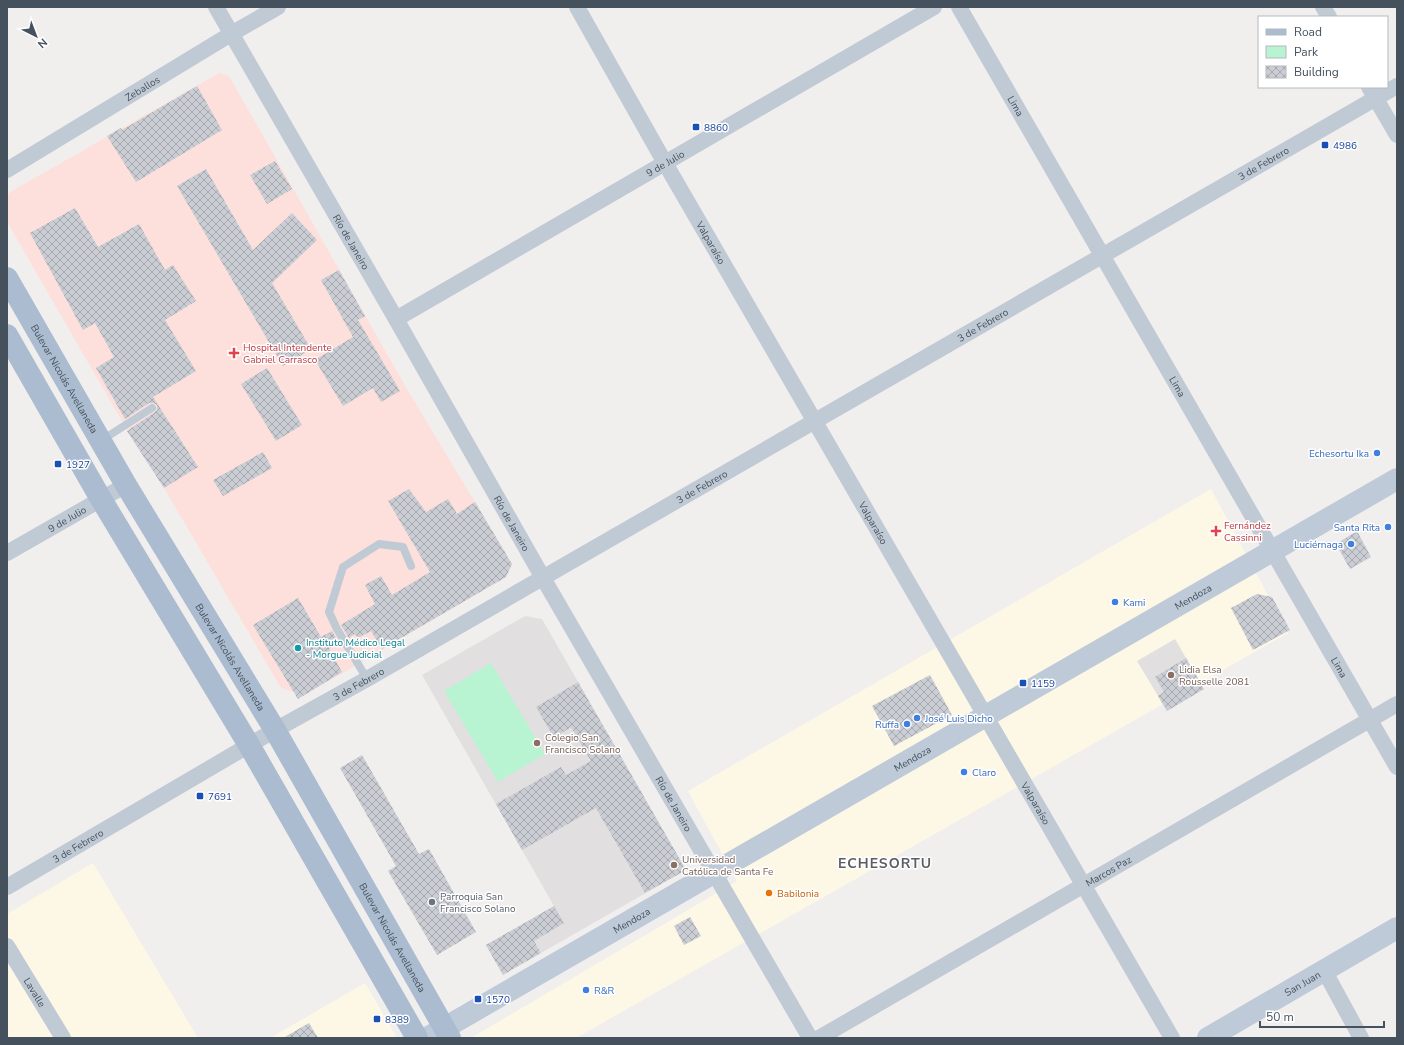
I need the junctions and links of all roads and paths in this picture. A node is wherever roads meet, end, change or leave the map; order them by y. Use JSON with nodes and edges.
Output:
{"nodes":[{"id":1,"x":216,"y":7,"type":"edge"},
{"id":2,"x":278,"y":7,"type":"edge"},
{"id":3,"x":577,"y":7,"type":"edge"},
{"id":4,"x":934,"y":7,"type":"edge"},
{"id":5,"x":959,"y":7,"type":"edge"},
{"id":6,"x":1323,"y":7,"type":"edge"},
{"id":7,"x":1328,"y":16,"type":"edge"},
{"id":8,"x":231,"y":34,"type":"junction"},
{"id":9,"x":1397,"y":86,"type":"edge"},
{"id":10,"x":1372,"y":93,"type":"edge"},
{"id":11,"x":1397,"y":135,"type":"edge"},
{"id":12,"x":665,"y":164,"type":"junction"},
{"id":13,"x":7,"y":170,"type":"edge"},
{"id":14,"x":1102,"y":255,"type":"junction"},
{"id":15,"x":7,"y":278,"type":"edge"},
{"id":16,"x":396,"y":319,"type":"junction"},
{"id":17,"x":7,"y":335,"type":"edge"},
{"id":18,"x":152,"y":408,"type":"dead end"},
{"id":19,"x":814,"y":421,"type":"junction"},
{"id":20,"x":101,"y":441,"type":"junction"},
{"id":21,"x":1397,"y":479,"type":"edge"},
{"id":22,"x":126,"y":485,"type":"junction"},
{"id":23,"x":101,"y":498,"type":"junction"},
{"id":24,"x":1272,"y":551,"type":"junction"},
{"id":25,"x":7,"y":553,"type":"edge"},
{"id":26,"x":411,"y":566,"type":"dead end"},
{"id":27,"x":543,"y":578,"type":"junction"},
{"id":28,"x":367,"y":679,"type":"junction"},
{"id":29,"x":1397,"y":704,"type":"edge"},
{"id":30,"x":986,"y":716,"type":"junction"},
{"id":31,"x":1370,"y":720,"type":"junction"},
{"id":32,"x":275,"y":730,"type":"junction"},
{"id":33,"x":249,"y":745,"type":"junction"},
{"id":34,"x":1397,"y":767,"type":"edge"},
{"id":35,"x":714,"y":873,"type":"junction"},
{"id":36,"x":1084,"y":885,"type":"junction"},
{"id":37,"x":7,"y":887,"type":"edge"},
{"id":38,"x":1397,"y":928,"type":"edge"},
{"id":39,"x":7,"y":946,"type":"edge"},
{"id":40,"x":1324,"y":970,"type":"junction"},
{"id":41,"x":440,"y":1035,"type":"edge"},
{"id":42,"x":63,"y":1038,"type":"edge"},
{"id":43,"x":417,"y":1038,"type":"edge"},
{"id":44,"x":810,"y":1038,"type":"edge"},
{"id":45,"x":819,"y":1038,"type":"edge"},
{"id":46,"x":1172,"y":1038,"type":"edge"},
{"id":47,"x":1208,"y":1038,"type":"edge"},
{"id":48,"x":1361,"y":1038,"type":"edge"}],
"edges":[{"from":1,"to":8,"type":"street","name":"Río de Janeiro"},
{"from":2,"to":8,"type":"street","name":"Zeballos"},
{"from":3,"to":12,"type":"street","name":"Valparaíso"},
{"from":4,"to":12,"type":"street","name":"9 de Julio"},
{"from":5,"to":14,"type":"street","name":"Lima"},
{"from":6,"to":7,"type":"street"},
{"from":8,"to":13,"type":"street","name":"Zeballos"},
{"from":8,"to":16,"type":"street","name":"Río de Janeiro"},
{"from":9,"to":10,"type":"street","name":"3 de Febrero"},
{"from":10,"to":11,"type":"street"},
{"from":10,"to":14,"type":"street","name":"3 de Febrero"},
{"from":12,"to":16,"type":"street","name":"9 de Julio"},
{"from":12,"to":19,"type":"street","name":"Valparaíso"},
{"from":14,"to":19,"type":"street","name":"3 de Febrero"},
{"from":14,"to":24,"type":"street","name":"Lima"},
{"from":15,"to":20,"type":"main road","name":"Bulevar Nicolás Avellaneda"},
{"from":16,"to":27,"type":"street","name":"Río de Janeiro"},
{"from":17,"to":23,"type":"main road"},
{"from":18,"to":20,"type":"lane"},
{"from":19,"to":27,"type":"street","name":"3 de Febrero"},
{"from":19,"to":30,"type":"street","name":"Valparaíso"},
{"from":20,"to":22,"type":"main road","name":"Bulevar Nicolás Avellaneda"},
{"from":21,"to":24,"type":"main road","name":"Mendoza"},
{"from":22,"to":23,"type":"street","name":"9 de Julio"},
{"from":22,"to":32,"type":"main road","name":"Bulevar Nicolás Avellaneda"},
{"from":23,"to":25,"type":"street","name":"9 de Julio"},
{"from":23,"to":33,"type":"main road"},
{"from":24,"to":30,"type":"main road","name":"Mendoza"},
{"from":24,"to":31,"type":"street","name":"Lima"},
{"from":26,"to":28,"type":"lane"},
{"from":27,"to":28,"type":"street","name":"3 de Febrero"},
{"from":27,"to":35,"type":"street","name":"Río de Janeiro"},
{"from":28,"to":32,"type":"street","name":"3 de Febrero"},
{"from":29,"to":31,"type":"street","name":"Marcos Paz"},
{"from":30,"to":35,"type":"main road","name":"Mendoza"},
{"from":30,"to":36,"type":"street","name":"Valparaíso"},
{"from":31,"to":34,"type":"street","name":"Lima"},
{"from":31,"to":36,"type":"street","name":"Marcos Paz"},
{"from":32,"to":33,"type":"street","name":"3 de Febrero"},
{"from":32,"to":41,"type":"main road","name":"Bulevar Nicolás Avellaneda"},
{"from":33,"to":37,"type":"street","name":"3 de Febrero"},
{"from":33,"to":43,"type":"main road"},
{"from":35,"to":41,"type":"main road","name":"Mendoza"},
{"from":35,"to":44,"type":"street","name":"Río de Janeiro"},
{"from":36,"to":45,"type":"street","name":"Marcos Paz"},
{"from":36,"to":46,"type":"street","name":"Valparaíso"},
{"from":38,"to":40,"type":"main road","name":"San Juan"},
{"from":39,"to":42,"type":"street","name":"Lavalle"},
{"from":40,"to":47,"type":"main road","name":"San Juan"},
{"from":40,"to":48,"type":"street"}]}
